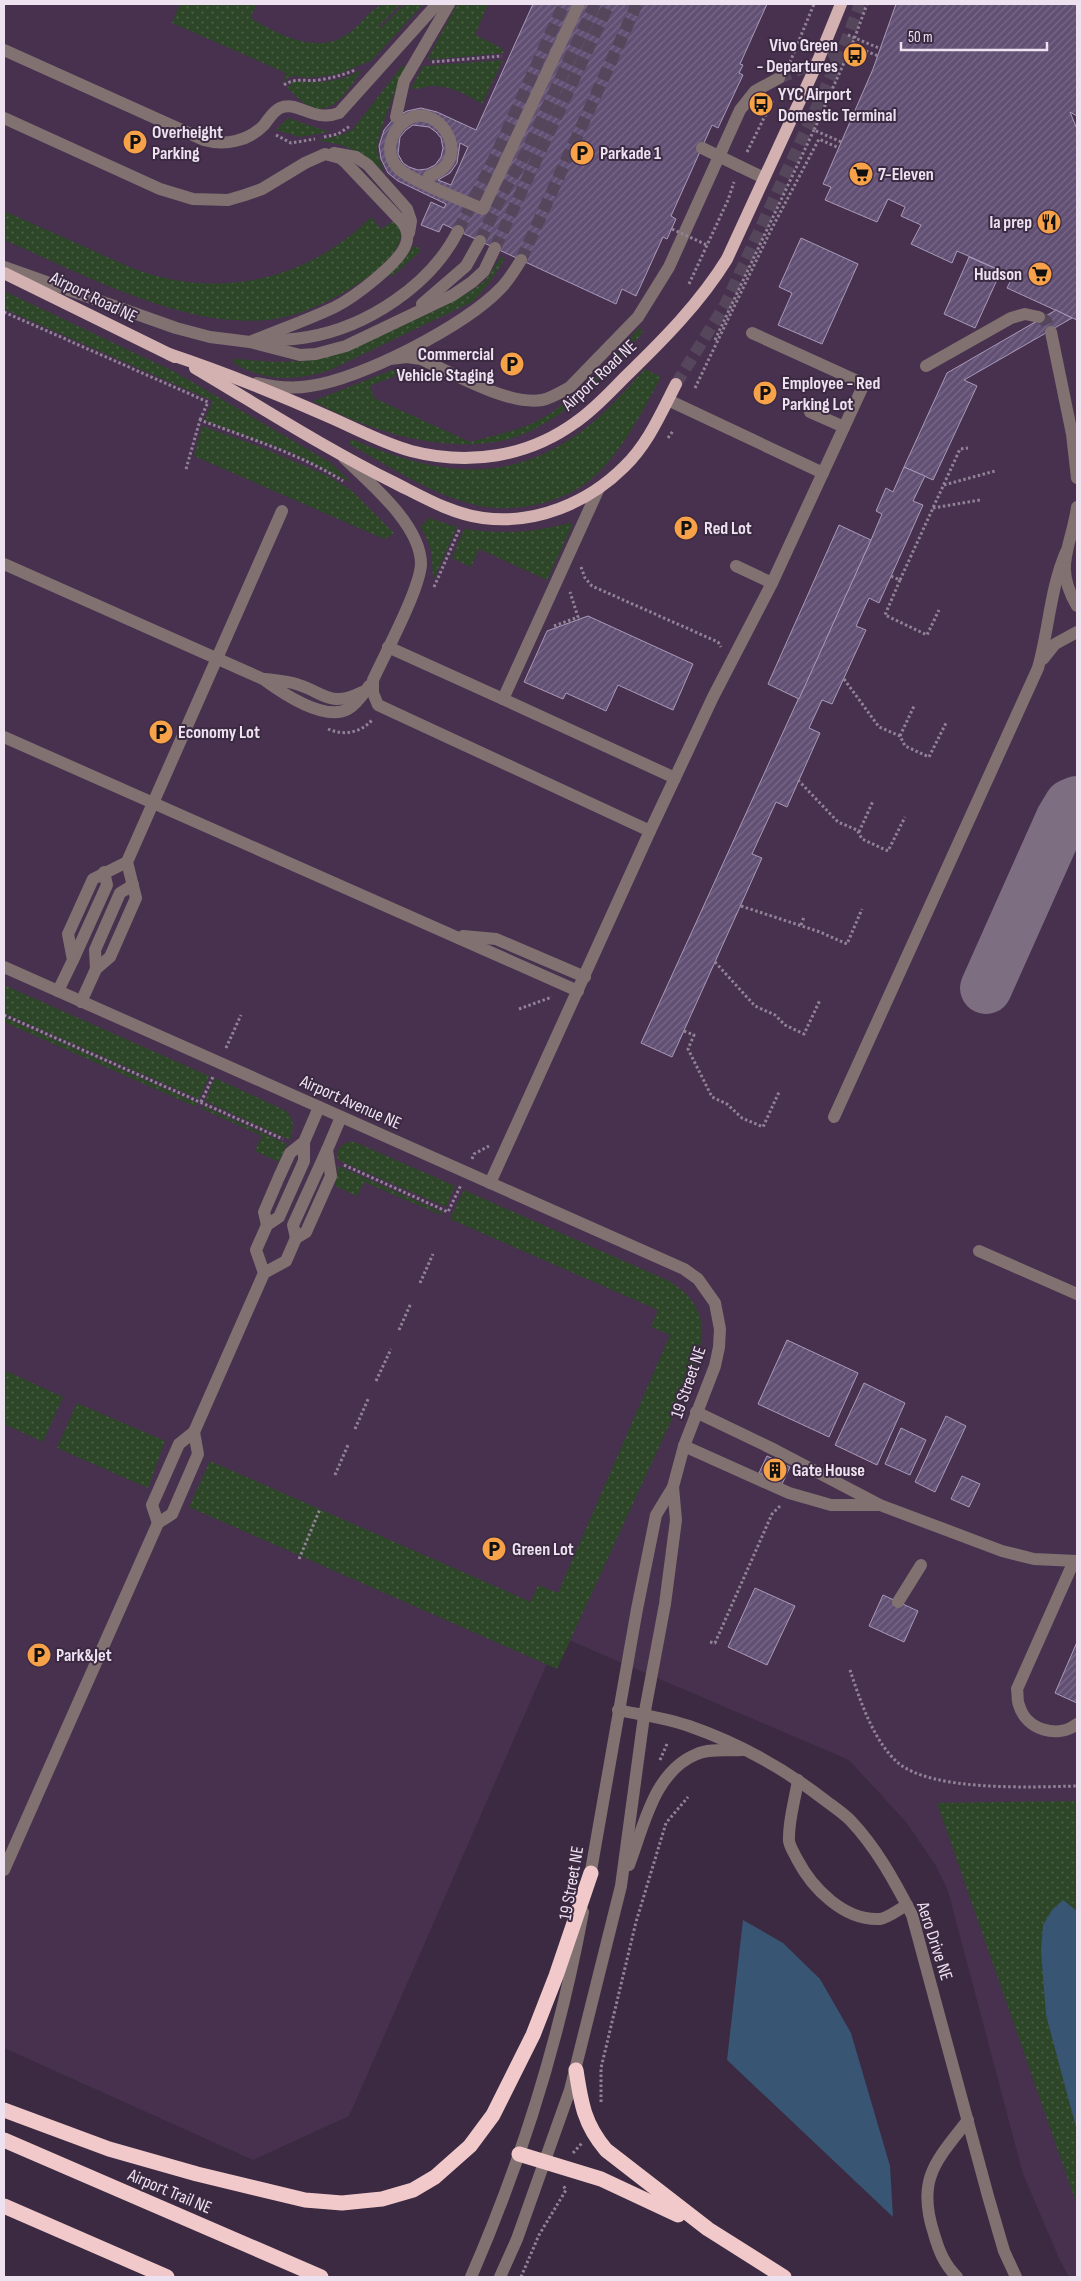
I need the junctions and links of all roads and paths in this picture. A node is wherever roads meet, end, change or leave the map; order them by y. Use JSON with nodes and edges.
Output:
{"nodes":[{"id":1,"x":437,"y":4,"type":"edge"},
{"id":2,"x":449,"y":4,"type":"edge"},
{"id":3,"x":579,"y":4,"type":"edge"},
{"id":4,"x":840,"y":4,"type":"edge"},
{"id":5,"x":867,"y":4,"type":"edge"},
{"id":6,"x":848,"y":35,"type":"dead end"},
{"id":7,"x":852,"y":45,"type":"junction"},
{"id":8,"x":881,"y":49,"type":"dead end"},
{"id":9,"x":4,"y":50,"type":"edge"},
{"id":10,"x":502,"y":56,"type":"dead end"},
{"id":11,"x":878,"y":56,"type":"dead end"},
{"id":12,"x":426,"y":63,"type":"dead end"},
{"id":13,"x":357,"y":70,"type":"dead end"},
{"id":14,"x":778,"y":78,"type":"tunnel mouth"},
{"id":15,"x":284,"y":85,"type":"dead end"},
{"id":16,"x":396,"y":117,"type":"dead end"},
{"id":17,"x":4,"y":118,"type":"edge"},
{"id":18,"x":814,"y":130,"type":"junction"},
{"id":19,"x":841,"y":142,"type":"dead end"},
{"id":20,"x":702,"y":148,"type":"dead end"},
{"id":21,"x":838,"y":148,"type":"dead end"},
{"id":22,"x":429,"y":176,"type":"dead end"},
{"id":23,"x":764,"y":178,"type":"junction"},
{"id":24,"x":734,"y":182,"type":"dead end"},
{"id":25,"x":672,"y":229,"type":"dead end"},
{"id":26,"x":458,"y":231,"type":"tunnel mouth"},
{"id":27,"x":480,"y":241,"type":"tunnel mouth"},
{"id":28,"x":707,"y":245,"type":"junction"},
{"id":29,"x":495,"y":248,"type":"tunnel mouth"},
{"id":30,"x":521,"y":260,"type":"tunnel mouth"},
{"id":31,"x":4,"y":267,"type":"edge"},
{"id":32,"x":4,"y":273,"type":"edge"},
{"id":33,"x":687,"y":287,"type":"dead end"},
{"id":34,"x":4,"y":312,"type":"edge"},
{"id":35,"x":407,"y":317,"type":"junction"},
{"id":36,"x":1039,"y":317,"type":"dead end"},
{"id":37,"x":1051,"y":332,"type":"tunnel mouth"},
{"id":38,"x":752,"y":333,"type":"dead end"},
{"id":39,"x":250,"y":342,"type":"junction"},
{"id":40,"x":169,"y":354,"type":"junction"},
{"id":41,"x":390,"y":359,"type":"junction"},
{"id":42,"x":926,"y":366,"type":"dead end"},
{"id":43,"x":242,"y":379,"type":"junction"},
{"id":44,"x":676,"y":384,"type":"tunnel mouth"},
{"id":45,"x":668,"y":400,"type":"junction"},
{"id":46,"x":810,"y":412,"type":"dead end"},
{"id":47,"x":200,"y":420,"type":"junction"},
{"id":48,"x":844,"y":427,"type":"junction"},
{"id":49,"x":673,"y":431,"type":"dead end"},
{"id":50,"x":666,"y":441,"type":"dead end"},
{"id":51,"x":968,"y":448,"type":"dead end"},
{"id":52,"x":343,"y":457,"type":"junction"},
{"id":53,"x":186,"y":469,"type":"dead end"},
{"id":54,"x":995,"y":471,"type":"dead end"},
{"id":55,"x":823,"y":473,"type":"junction"},
{"id":56,"x":1077,"y":478,"type":"edge"},
{"id":57,"x":346,"y":483,"type":"dead end"},
{"id":58,"x":944,"y":485,"type":"junction"},
{"id":59,"x":599,"y":488,"type":"junction"},
{"id":60,"x":980,"y":500,"type":"dead end"},
{"id":61,"x":1077,"y":507,"type":"edge"},
{"id":62,"x":933,"y":508,"type":"junction"},
{"id":63,"x":282,"y":511,"type":"dead end"},
{"id":64,"x":1066,"y":552,"type":"junction"},
{"id":65,"x":581,"y":560,"type":"dead end"},
{"id":66,"x":4,"y":564,"type":"edge"},
{"id":67,"x":736,"y":566,"type":"dead end"},
{"id":68,"x":891,"y":576,"type":"dead end"},
{"id":69,"x":900,"y":580,"type":"junction"},
{"id":70,"x":772,"y":583,"type":"junction"},
{"id":71,"x":567,"y":584,"type":"dead end"},
{"id":72,"x":1077,"y":606,"type":"edge"},
{"id":73,"x":938,"y":610,"type":"dead end"},
{"id":74,"x":546,"y":629,"type":"dead end"},
{"id":75,"x":1077,"y":632,"type":"edge"},
{"id":76,"x":388,"y":646,"type":"junction"},
{"id":77,"x":717,"y":655,"type":"dead end"},
{"id":78,"x":217,"y":658,"type":"junction"},
{"id":79,"x":1038,"y":668,"type":"junction"},
{"id":80,"x":844,"y":679,"type":"dead end"},
{"id":81,"x":371,"y":683,"type":"junction"},
{"id":82,"x":503,"y":699,"type":"junction"},
{"id":83,"x":914,"y":706,"type":"dead end"},
{"id":84,"x":946,"y":723,"type":"dead end"},
{"id":85,"x":900,"y":736,"type":"junction"},
{"id":86,"x":4,"y":737,"type":"edge"},
{"id":87,"x":675,"y":778,"type":"junction"},
{"id":88,"x":798,"y":780,"type":"dead end"},
{"id":89,"x":873,"y":801,"type":"dead end"},
{"id":90,"x":153,"y":803,"type":"junction"},
{"id":91,"x":905,"y":816,"type":"dead end"},
{"id":92,"x":650,"y":831,"type":"junction"},
{"id":93,"x":858,"y":833,"type":"junction"},
{"id":94,"x":127,"y":862,"type":"junction"},
{"id":95,"x":741,"y":906,"type":"dead end"},
{"id":96,"x":862,"y":909,"type":"dead end"},
{"id":97,"x":804,"y":917,"type":"dead end"},
{"id":98,"x":801,"y":925,"type":"junction"},
{"id":99,"x":451,"y":935,"type":"junction"},
{"id":100,"x":715,"y":962,"type":"dead end"},
{"id":101,"x":4,"y":967,"type":"edge"},
{"id":102,"x":585,"y":977,"type":"junction"},
{"id":103,"x":58,"y":991,"type":"junction"},
{"id":104,"x":578,"y":991,"type":"junction"},
{"id":105,"x":556,"y":995,"type":"dead end"},
{"id":106,"x":820,"y":1000,"type":"dead end"},
{"id":107,"x":81,"y":1002,"type":"junction"},
{"id":108,"x":519,"y":1009,"type":"dead end"},
{"id":109,"x":4,"y":1015,"type":"edge"},
{"id":110,"x":240,"y":1015,"type":"dead end"},
{"id":111,"x":684,"y":1031,"type":"dead end"},
{"id":112,"x":224,"y":1051,"type":"dead end"},
{"id":113,"x":213,"y":1077,"type":"dead end"},
{"id":114,"x":779,"y":1092,"type":"dead end"},
{"id":115,"x":201,"y":1102,"type":"junction"},
{"id":116,"x":319,"y":1107,"type":"junction"},
{"id":117,"x":834,"y":1116,"type":"dead end"},
{"id":118,"x":341,"y":1117,"type":"junction"},
{"id":119,"x":288,"y":1141,"type":"dead end"},
{"id":120,"x":339,"y":1163,"type":"dead end"},
{"id":121,"x":490,"y":1183,"type":"junction"},
{"id":122,"x":461,"y":1184,"type":"dead end"},
{"id":123,"x":979,"y":1250,"type":"dead end"},
{"id":124,"x":433,"y":1254,"type":"dead end"},
{"id":125,"x":684,"y":1269,"type":"joint"},
{"id":126,"x":264,"y":1273,"type":"junction"},
{"id":127,"x":420,"y":1283,"type":"dead end"},
{"id":128,"x":1077,"y":1294,"type":"edge"},
{"id":129,"x":411,"y":1303,"type":"dead end"},
{"id":130,"x":399,"y":1330,"type":"dead end"},
{"id":131,"x":391,"y":1349,"type":"dead end"},
{"id":132,"x":376,"y":1381,"type":"dead end"},
{"id":133,"x":369,"y":1397,"type":"dead end"},
{"id":134,"x":696,"y":1412,"type":"junction"},
{"id":135,"x":355,"y":1429,"type":"dead end"},
{"id":136,"x":194,"y":1432,"type":"junction"},
{"id":137,"x":348,"y":1445,"type":"dead end"},
{"id":138,"x":684,"y":1446,"type":"junction"},
{"id":139,"x":335,"y":1475,"type":"dead end"},
{"id":140,"x":673,"y":1487,"type":"junction"},
{"id":141,"x":789,"y":1493,"type":"junction"},
{"id":142,"x":880,"y":1505,"type":"junction"},
{"id":143,"x":320,"y":1509,"type":"dead end"},
{"id":144,"x":158,"y":1523,"type":"junction"},
{"id":145,"x":299,"y":1559,"type":"dead end"},
{"id":146,"x":1076,"y":1561,"type":"edge"},
{"id":147,"x":921,"y":1565,"type":"dead end"},
{"id":148,"x":898,"y":1602,"type":"dead end"},
{"id":149,"x":710,"y":1642,"type":"dead end"},
{"id":150,"x":850,"y":1670,"type":"dead end"},
{"id":151,"x":618,"y":1710,"type":"junction"},
{"id":152,"x":644,"y":1716,"type":"junction"},
{"id":153,"x":1077,"y":1724,"type":"edge"},
{"id":154,"x":744,"y":1750,"type":"junction"},
{"id":155,"x":653,"y":1754,"type":"dead end"},
{"id":156,"x":662,"y":1755,"type":"dead end"},
{"id":157,"x":798,"y":1780,"type":"junction"},
{"id":158,"x":1077,"y":1786,"type":"edge"},
{"id":159,"x":688,"y":1797,"type":"dead end"},
{"id":160,"x":4,"y":1870,"type":"edge"},
{"id":161,"x":591,"y":1873,"type":"junction"},
{"id":162,"x":621,"y":1886,"type":"junction"},
{"id":163,"x":907,"y":1905,"type":"junction"},
{"id":164,"x":576,"y":2070,"type":"junction"},
{"id":165,"x":601,"y":2106,"type":"dead end"},
{"id":166,"x":4,"y":2110,"type":"edge"},
{"id":167,"x":968,"y":2120,"type":"junction"},
{"id":168,"x":4,"y":2140,"type":"edge"},
{"id":169,"x":582,"y":2142,"type":"dead end"},
{"id":170,"x":572,"y":2153,"type":"dead end"},
{"id":171,"x":519,"y":2154,"type":"junction"},
{"id":172,"x":545,"y":2163,"type":"junction"},
{"id":173,"x":562,"y":2183,"type":"dead end"},
{"id":174,"x":4,"y":2206,"type":"edge"},
{"id":175,"x":708,"y":2229,"type":"junction"},
{"id":176,"x":167,"y":2277,"type":"edge"},
{"id":177,"x":321,"y":2277,"type":"edge"},
{"id":178,"x":471,"y":2277,"type":"edge"},
{"id":179,"x":500,"y":2277,"type":"edge"},
{"id":180,"x":521,"y":2277,"type":"edge"},
{"id":181,"x":784,"y":2277,"type":"edge"},
{"id":182,"x":957,"y":2277,"type":"edge"},
{"id":183,"x":1016,"y":2277,"type":"edge"}],
"edges":[{"from":1,"to":9,"type":"street"},
{"from":2,"to":16,"type":"street"},
{"from":3,"to":22,"type":"street"},
{"from":4,"to":23,"type":"main road","name":"Airport Road NE"},
{"from":5,"to":7,"type":"path"},
{"from":6,"to":8,"type":"path"},
{"from":7,"to":11,"type":"path"},
{"from":7,"to":18,"type":"path"},
{"from":10,"to":12,"type":"path"},
{"from":13,"to":15,"type":"path"},
{"from":14,"to":41,"type":"street"},
{"from":17,"to":39,"type":"street"},
{"from":18,"to":19,"type":"path"},
{"from":18,"to":21,"type":"path"},
{"from":20,"to":23,"type":"street","bridge":true},
{"from":23,"to":43,"type":"main road","name":"Airport Road NE"},
{"from":24,"to":28,"type":"path"},
{"from":25,"to":28,"type":"path","bridge":true},
{"from":26,"to":39,"type":"street"},
{"from":27,"to":35,"type":"street"},
{"from":28,"to":33,"type":"path"},
{"from":29,"to":35,"type":"street"},
{"from":30,"to":41,"type":"street"},
{"from":31,"to":39,"type":"street"},
{"from":32,"to":40,"type":"main road","name":"Airport Road NE"},
{"from":34,"to":47,"type":"path"},
{"from":35,"to":39,"type":"street"},
{"from":36,"to":42,"type":"street"},
{"from":37,"to":56,"type":"street"},
{"from":38,"to":48,"type":"street"},
{"from":40,"to":43,"type":"main road","name":"Airport Road NE"},
{"from":40,"to":52,"type":"main road","name":"Airport Road NE"},
{"from":41,"to":43,"type":"street"},
{"from":44,"to":45,"type":"main road","name":"Airport Road NE"},
{"from":45,"to":55,"type":"street"},
{"from":45,"to":59,"type":"main road","name":"Airport Road NE"},
{"from":46,"to":48,"type":"street"},
{"from":47,"to":53,"type":"path"},
{"from":47,"to":57,"type":"path"},
{"from":48,"to":55,"type":"street"},
{"from":49,"to":50,"type":"path"},
{"from":51,"to":58,"type":"path"},
{"from":52,"to":59,"type":"main road","name":"Airport Road NE"},
{"from":52,"to":76,"type":"street"},
{"from":54,"to":58,"type":"path"},
{"from":55,"to":70,"type":"street"},
{"from":58,"to":62,"type":"path"},
{"from":59,"to":82,"type":"street"},
{"from":60,"to":62,"type":"path"},
{"from":61,"to":64,"type":"street"},
{"from":62,"to":69,"type":"path"},
{"from":63,"to":78,"type":"street"},
{"from":64,"to":72,"type":"street"},
{"from":64,"to":79,"type":"street"},
{"from":65,"to":77,"type":"path"},
{"from":66,"to":78,"type":"street"},
{"from":67,"to":70,"type":"street"},
{"from":68,"to":69,"type":"path"},
{"from":69,"to":73,"type":"path"},
{"from":70,"to":87,"type":"street"},
{"from":71,"to":74,"type":"path"},
{"from":75,"to":79,"type":"street"},
{"from":76,"to":81,"type":"street"},
{"from":76,"to":82,"type":"street"},
{"from":78,"to":81,"type":"street"},
{"from":78,"to":90,"type":"street"},
{"from":79,"to":117,"type":"street"},
{"from":80,"to":85,"type":"path"},
{"from":81,"to":92,"type":"street"},
{"from":82,"to":87,"type":"street"},
{"from":83,"to":85,"type":"path"},
{"from":84,"to":85,"type":"path"},
{"from":86,"to":90,"type":"street"},
{"from":87,"to":92,"type":"street"},
{"from":88,"to":93,"type":"path"},
{"from":89,"to":93,"type":"path"},
{"from":90,"to":94,"type":"street"},
{"from":90,"to":99,"type":"street"},
{"from":91,"to":93,"type":"path"},
{"from":92,"to":102,"type":"street"},
{"from":94,"to":103,"type":"street"},
{"from":94,"to":107,"type":"street"},
{"from":95,"to":98,"type":"path"},
{"from":96,"to":98,"type":"path"},
{"from":97,"to":98,"type":"path"},
{"from":99,"to":102,"type":"street"},
{"from":99,"to":104,"type":"street"},
{"from":100,"to":106,"type":"path"},
{"from":101,"to":103,"type":"street","name":"Airport Avenue NE"},
{"from":102,"to":104,"type":"street"},
{"from":103,"to":107,"type":"street","name":"Airport Avenue NE"},
{"from":104,"to":121,"type":"street"},
{"from":105,"to":108,"type":"path"},
{"from":107,"to":116,"type":"street","name":"Airport Avenue NE"},
{"from":109,"to":115,"type":"path"},
{"from":110,"to":112,"type":"path"},
{"from":111,"to":114,"type":"path"},
{"from":113,"to":115,"type":"path"},
{"from":115,"to":119,"type":"path"},
{"from":116,"to":118,"type":"street","name":"Airport Avenue NE"},
{"from":116,"to":126,"type":"street"},
{"from":118,"to":121,"type":"street","name":"Airport Avenue NE"},
{"from":118,"to":126,"type":"street"},
{"from":120,"to":122,"type":"path"},
{"from":121,"to":125,"type":"street","name":"Airport Avenue NE"},
{"from":123,"to":128,"type":"street"},
{"from":124,"to":127,"type":"path"},
{"from":125,"to":134,"type":"street","name":"19 Street NE"},
{"from":126,"to":136,"type":"street"},
{"from":129,"to":130,"type":"path"},
{"from":131,"to":132,"type":"path"},
{"from":133,"to":135,"type":"path"},
{"from":134,"to":138,"type":"street","name":"19 Street NE"},
{"from":134,"to":142,"type":"street"},
{"from":136,"to":144,"type":"street"},
{"from":136,"to":144,"type":"street"},
{"from":137,"to":139,"type":"path"},
{"from":138,"to":140,"type":"street","name":"19 Street NE"},
{"from":138,"to":141,"type":"street"},
{"from":140,"to":151,"type":"street","name":"19 Street NE"},
{"from":140,"to":152,"type":"street","name":"19 Street NE"},
{"from":141,"to":142,"type":"street"},
{"from":141,"to":149,"type":"path"},
{"from":142,"to":146,"type":"street"},
{"from":143,"to":145,"type":"path"},
{"from":144,"to":160,"type":"street"},
{"from":146,"to":153,"type":"street"},
{"from":147,"to":148,"type":"street"},
{"from":150,"to":158,"type":"path"},
{"from":151,"to":152,"type":"street","name":"Aero Drive NE"},
{"from":151,"to":161,"type":"street","name":"19 Street NE"},
{"from":152,"to":154,"type":"street","name":"Aero Drive NE"},
{"from":152,"to":162,"type":"street","name":"19 Street NE"},
{"from":154,"to":157,"type":"street","name":"Aero Drive NE"},
{"from":154,"to":162,"type":"street"},
{"from":155,"to":156,"type":"path"},
{"from":157,"to":163,"type":"street","name":"Aero Drive NE"},
{"from":157,"to":163,"type":"street"},
{"from":159,"to":165,"type":"path"},
{"from":161,"to":166,"type":"highway"},
{"from":161,"to":171,"type":"street","name":"19 Street NE"},
{"from":162,"to":164,"type":"street","name":"19 Street NE"},
{"from":163,"to":167,"type":"street","name":"Aero Drive NE"},
{"from":164,"to":172,"type":"street","name":"19 Street NE"},
{"from":164,"to":175,"type":"highway"},
{"from":167,"to":182,"type":"street"},
{"from":167,"to":183,"type":"street","name":"Aero Drive NE"},
{"from":168,"to":177,"type":"highway","name":"Airport Trail NE"},
{"from":169,"to":170,"type":"path"},
{"from":171,"to":172,"type":"highway"},
{"from":171,"to":178,"type":"street","name":"19 Street NE"},
{"from":172,"to":175,"type":"highway"},
{"from":172,"to":179,"type":"street","name":"19 Street NE"},
{"from":173,"to":180,"type":"path"},
{"from":174,"to":176,"type":"highway"},
{"from":175,"to":181,"type":"highway"}]}
